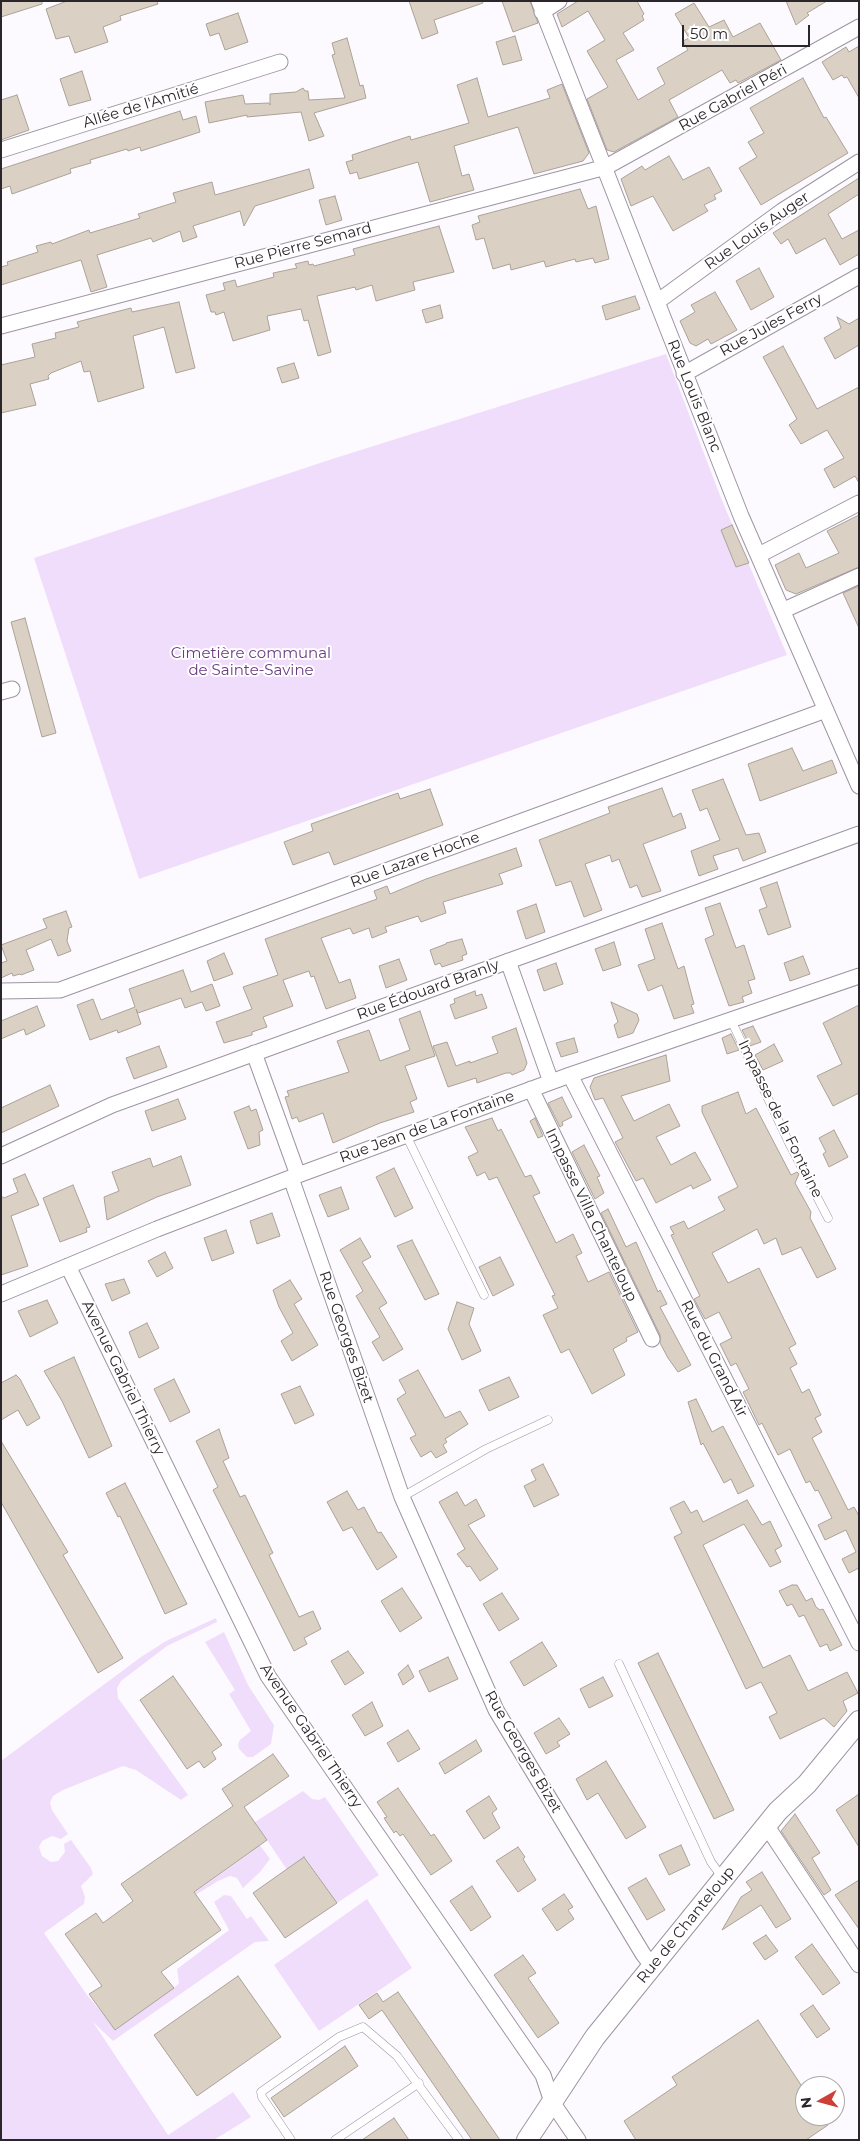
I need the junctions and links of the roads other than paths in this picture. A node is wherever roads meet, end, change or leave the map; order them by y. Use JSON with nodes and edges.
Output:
{"nodes":[{"id":1,"x":559,"y":1,"type":"edge"},
{"id":2,"x":540,"y":6,"type":"edge"},
{"id":3,"x":859,"y":27,"type":"edge"},
{"id":4,"x":280,"y":62,"type":"dead end"},
{"id":5,"x":1,"y":150,"type":"edge"},
{"id":6,"x":859,"y":162,"type":"edge"},
{"id":7,"x":606,"y":167,"type":"junction"},
{"id":8,"x":859,"y":276,"type":"edge"},
{"id":9,"x":657,"y":302,"type":"junction"},
{"id":10,"x":1,"y":326,"type":"edge"},
{"id":11,"x":684,"y":374,"type":"junction"},
{"id":12,"x":859,"y":503,"type":"edge"},
{"id":13,"x":759,"y":556,"type":"junction"},
{"id":14,"x":859,"y":576,"type":"edge"},
{"id":15,"x":784,"y":610,"type":"junction"},
{"id":16,"x":826,"y":710,"type":"junction"},
{"id":17,"x":858,"y":784,"type":"edge"},
{"id":18,"x":859,"y":834,"type":"edge"},
{"id":19,"x":508,"y":960,"type":"junction"},
{"id":20,"x":859,"y":976,"type":"edge"},
{"id":21,"x":1,"y":991,"type":"edge"},
{"id":22,"x":732,"y":1020,"type":"junction"},
{"id":23,"x":254,"y":1053,"type":"junction"},
{"id":24,"x":570,"y":1075,"type":"junction"},
{"id":25,"x":551,"y":1082,"type":"junction"},
{"id":26,"x":531,"y":1089,"type":"junction"},
{"id":27,"x":406,"y":1135,"type":"junction"},
{"id":28,"x":1,"y":1156,"type":"edge"},
{"id":29,"x":295,"y":1176,"type":"junction"},
{"id":30,"x":828,"y":1218,"type":"dead end"},
{"id":31,"x":68,"y":1266,"type":"junction"},
{"id":32,"x":1,"y":1294,"type":"edge"},
{"id":33,"x":484,"y":1295,"type":"dead end"},
{"id":34,"x":652,"y":1339,"type":"dead end"},
{"id":35,"x":548,"y":1420,"type":"dead end"},
{"id":36,"x":402,"y":1497,"type":"junction"},
{"id":37,"x":859,"y":1643,"type":"edge"},
{"id":38,"x":619,"y":1664,"type":"dead end"},
{"id":39,"x":859,"y":1721,"type":"edge"},
{"id":40,"x":766,"y":1825,"type":"junction"},
{"id":41,"x":723,"y":1879,"type":"junction"},
{"id":42,"x":859,"y":1965,"type":"edge"},
{"id":43,"x":654,"y":1967,"type":"junction"},
{"id":44,"x":419,"y":2083,"type":"junction"},
{"id":45,"x":552,"y":2102,"type":"junction"},
{"id":46,"x":291,"y":2140,"type":"edge"},
{"id":47,"x":335,"y":2140,"type":"edge"},
{"id":48,"x":459,"y":2140,"type":"edge"},
{"id":49,"x":527,"y":2140,"type":"edge"},
{"id":50,"x":578,"y":2140,"type":"edge"}],
"edges":[{"from":1,"to":2,"type":"street"},
{"from":2,"to":7,"type":"street","name":"Rue Louis Blanc"},
{"from":3,"to":7,"type":"street","name":"Rue Gabriel Péri"},
{"from":4,"to":5,"type":"street","name":"Allée de l'Amitié"},
{"from":6,"to":9,"type":"street","name":"Rue Louis Auger"},
{"from":7,"to":9,"type":"street","name":"Rue Louis Blanc"},
{"from":7,"to":10,"type":"street","name":"Rue Pierre Semard"},
{"from":8,"to":11,"type":"street","name":"Rue Jules Ferry"},
{"from":9,"to":11,"type":"street","name":"Rue Louis Blanc"},
{"from":11,"to":13,"type":"street","name":"Rue Louis Blanc"},
{"from":12,"to":13,"type":"street"},
{"from":13,"to":15,"type":"street","name":"Rue Louis Blanc"},
{"from":14,"to":15,"type":"street"},
{"from":15,"to":16,"type":"street","name":"Rue Louis Blanc"},
{"from":16,"to":17,"type":"street","name":"Rue Louis Blanc"},
{"from":16,"to":21,"type":"street","name":"Rue Lazare Hoche"},
{"from":18,"to":19,"type":"street","name":"Rue Édouard Branly"},
{"from":19,"to":23,"type":"street","name":"Rue Édouard Branly"},
{"from":19,"to":25,"type":"street"},
{"from":20,"to":22,"type":"street","name":"Rue Jean de La Fontaine"},
{"from":22,"to":24,"type":"street","name":"Rue Jean de La Fontaine"},
{"from":22,"to":30,"type":"lane","name":"Impasse de la Fontaine"},
{"from":23,"to":28,"type":"street","name":"Rue Édouard Branly"},
{"from":23,"to":29,"type":"street","name":"Rue Georges Bizet"},
{"from":24,"to":25,"type":"street","name":"Rue Jean de La Fontaine"},
{"from":24,"to":37,"type":"street","name":"Rue du Grand Air"},
{"from":25,"to":26,"type":"street","name":"Rue Jean de La Fontaine"},
{"from":26,"to":27,"type":"street","name":"Rue Jean de La Fontaine"},
{"from":26,"to":34,"type":"street","name":"Impasse Villa Chanteloup"},
{"from":27,"to":29,"type":"street","name":"Rue Jean de La Fontaine"},
{"from":27,"to":33,"type":"lane"},
{"from":29,"to":31,"type":"street","name":"Rue Jean de La Fontaine"},
{"from":29,"to":36,"type":"street","name":"Rue Georges Bizet"},
{"from":31,"to":32,"type":"street","name":"Rue Jean de La Fontaine"},
{"from":31,"to":45,"type":"street","name":"Avenue Gabriel Thierry"},
{"from":35,"to":36,"type":"lane"},
{"from":36,"to":43,"type":"street","name":"Rue Georges Bizet"},
{"from":38,"to":41,"type":"lane"},
{"from":39,"to":40,"type":"street","name":"Rue de Chanteloup"},
{"from":40,"to":41,"type":"street","name":"Rue de Chanteloup"},
{"from":40,"to":42,"type":"street"},
{"from":41,"to":43,"type":"street","name":"Rue de Chanteloup"},
{"from":43,"to":45,"type":"street","name":"Rue de Chanteloup"},
{"from":44,"to":46,"type":"lane"},
{"from":44,"to":47,"type":"lane"},
{"from":44,"to":48,"type":"lane"},
{"from":45,"to":49,"type":"street","name":"Rue de Chanteloup"},
{"from":45,"to":50,"type":"street","name":"Avenue Gabriel Thierry"}]}
